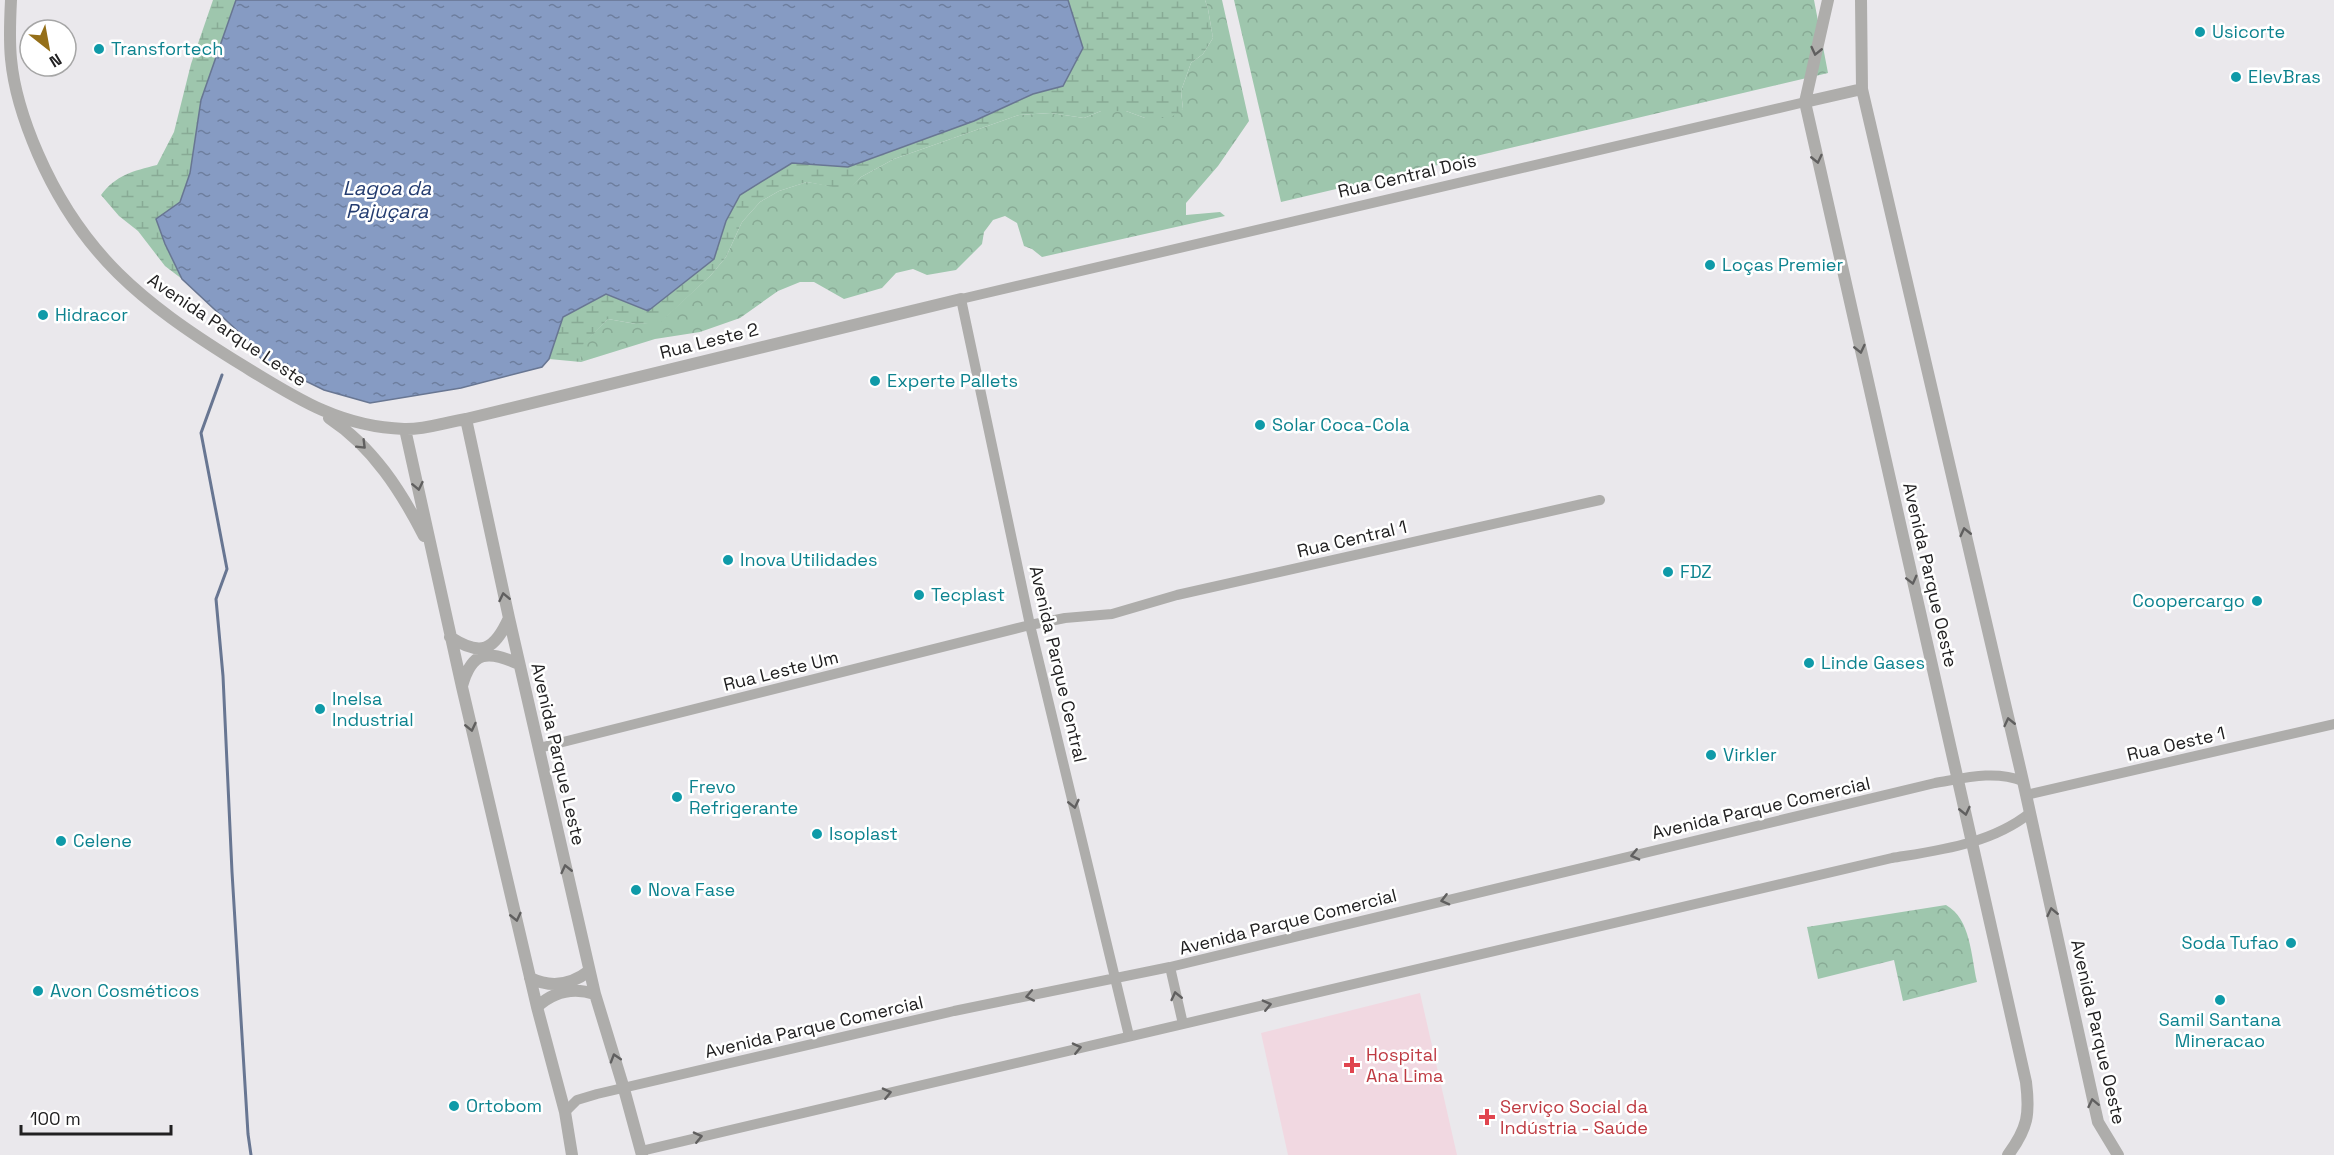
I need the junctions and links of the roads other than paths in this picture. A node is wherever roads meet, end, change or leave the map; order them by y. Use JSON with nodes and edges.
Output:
{"nodes":[{"id":1,"x":11,"y":0,"type":"edge"},
{"id":2,"x":1828,"y":0,"type":"edge"},
{"id":3,"x":1861,"y":0,"type":"edge"},
{"id":4,"x":1862,"y":89,"type":"junction"},
{"id":5,"x":1804,"y":102,"type":"junction"},
{"id":6,"x":961,"y":299,"type":"junction"},
{"id":7,"x":316,"y":409,"type":"junction"},
{"id":8,"x":466,"y":419,"type":"junction"},
{"id":9,"x":405,"y":429,"type":"junction"},
{"id":10,"x":1600,"y":500,"type":"dead end"},
{"id":11,"x":430,"y":547,"type":"junction"},
{"id":12,"x":509,"y":618,"type":"junction"},
{"id":13,"x":1030,"y":625,"type":"junction"},
{"id":14,"x":450,"y":637,"type":"junction"},
{"id":15,"x":519,"y":664,"type":"junction"},
{"id":16,"x":462,"y":687,"type":"junction"},
{"id":17,"x":2334,"y":724,"type":"edge"},
{"id":18,"x":539,"y":748,"type":"junction"},
{"id":19,"x":1958,"y":779,"type":"junction"},
{"id":20,"x":2023,"y":781,"type":"junction"},
{"id":21,"x":2026,"y":795,"type":"junction"},
{"id":22,"x":2030,"y":813,"type":"junction"},
{"id":23,"x":1972,"y":842,"type":"junction"},
{"id":24,"x":1170,"y":967,"type":"junction"},
{"id":25,"x":589,"y":971,"type":"junction"},
{"id":26,"x":530,"y":978,"type":"junction"},
{"id":27,"x":1116,"y":979,"type":"junction"},
{"id":28,"x":595,"y":994,"type":"junction"},
{"id":29,"x":537,"y":1007,"type":"junction"},
{"id":30,"x":1183,"y":1024,"type":"junction"},
{"id":31,"x":1129,"y":1036,"type":"junction"},
{"id":32,"x":624,"y":1089,"type":"junction"},
{"id":33,"x":565,"y":1112,"type":"junction"},
{"id":34,"x":574,"y":1153,"type":"edge"},
{"id":35,"x":641,"y":1153,"type":"edge"},
{"id":36,"x":628,"y":1155,"type":"edge"},
{"id":37,"x":2008,"y":1155,"type":"edge"},
{"id":38,"x":2118,"y":1155,"type":"edge"}],
"edges":[{"from":1,"to":7,"type":"street","name":"Avenida Parque Leste"},
{"from":2,"to":5,"type":"street","name":"Avenida Parque Oeste","one_way":true},
{"from":3,"to":4,"type":"street","name":"Avenida Parque Oeste"},
{"from":4,"to":5,"type":"street","name":"Rua Central Dois"},
{"from":20,"to":4,"type":"street","name":"Avenida Parque Oeste","one_way":true},
{"from":5,"to":6,"type":"street","name":"Rua Central Dois"},
{"from":5,"to":19,"type":"street","name":"Avenida Parque Oeste","one_way":true},
{"from":6,"to":8,"type":"street","name":"Rua Leste 2"},
{"from":6,"to":13,"type":"street","name":"Avenida Parque Central"},
{"from":7,"to":9,"type":"street","name":"Avenida Parque Leste"},
{"from":7,"to":11,"type":"street","one_way":true},
{"from":8,"to":9,"type":"street","name":"Avenida Parque Leste"},
{"from":12,"to":8,"type":"street","name":"Avenida Parque Leste","one_way":true},
{"from":9,"to":11,"type":"street","one_way":true},
{"from":10,"to":13,"type":"street","name":"Rua Central 1"},
{"from":11,"to":14,"type":"street"},
{"from":12,"to":14,"type":"street"},
{"from":12,"to":15,"type":"street","name":"Avenida Parque Leste"},
{"from":13,"to":18,"type":"street","name":"Rua Leste Um"},
{"from":13,"to":27,"type":"street","name":"Avenida Parque Central","one_way":true},
{"from":14,"to":16,"type":"street"},
{"from":15,"to":16,"type":"street"},
{"from":15,"to":18,"type":"street","name":"Avenida Parque Leste"},
{"from":16,"to":26,"type":"street","one_way":true},
{"from":17,"to":21,"type":"street","name":"Rua Oeste 1"},
{"from":25,"to":18,"type":"street","name":"Avenida Parque Leste","one_way":true},
{"from":19,"to":20,"type":"street","name":"Avenida Parque Comercial"},
{"from":19,"to":23,"type":"street","name":"Avenida Parque Oeste","one_way":true},
{"from":19,"to":24,"type":"street","name":"Avenida Parque Comercial","one_way":true},
{"from":20,"to":21,"type":"street","name":"Avenida Parque Oeste"},
{"from":21,"to":22,"type":"street","name":"Avenida Parque Oeste"},
{"from":22,"to":23,"type":"street"},
{"from":38,"to":22,"type":"street","name":"Avenida Parque Oeste","one_way":true},
{"from":30,"to":23,"type":"street","one_way":true},
{"from":23,"to":37,"type":"street","name":"Avenida Parque Oeste"},
{"from":24,"to":27,"type":"street","name":"Avenida Parque Comercial"},
{"from":30,"to":24,"type":"street","one_way":true},
{"from":25,"to":26,"type":"street"},
{"from":25,"to":28,"type":"street","name":"Avenida Parque Leste"},
{"from":26,"to":29,"type":"street"},
{"from":27,"to":31,"type":"street","name":"Avenida Parque Central"},
{"from":27,"to":32,"type":"street","name":"Avenida Parque Comercial","one_way":true},
{"from":28,"to":29,"type":"street"},
{"from":32,"to":28,"type":"street","name":"Avenida Parque Leste","one_way":true},
{"from":29,"to":33,"type":"street"},
{"from":30,"to":31,"type":"street"},
{"from":35,"to":31,"type":"street","one_way":true},
{"from":32,"to":33,"type":"street","name":"Avenida Parque Comercial"},
{"from":32,"to":35,"type":"street","name":"Avenida Parque Leste"},
{"from":33,"to":34,"type":"street"},
{"from":35,"to":36,"type":"street"}]}
